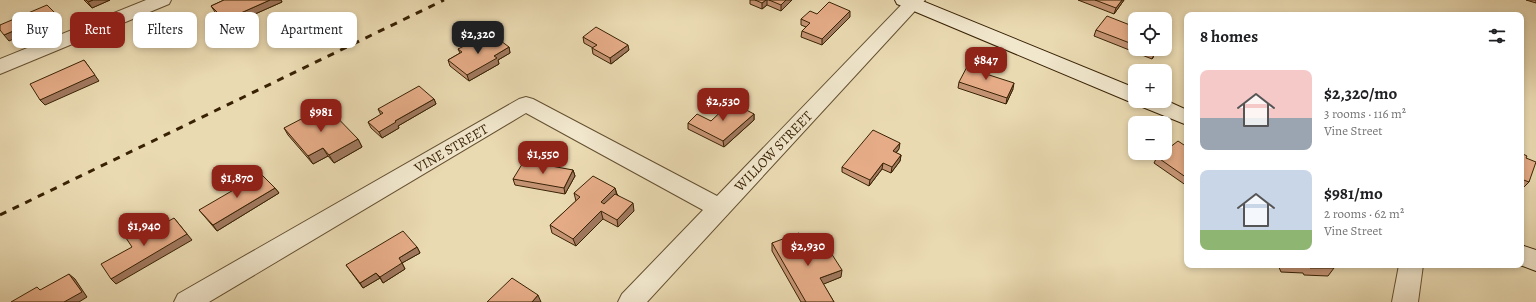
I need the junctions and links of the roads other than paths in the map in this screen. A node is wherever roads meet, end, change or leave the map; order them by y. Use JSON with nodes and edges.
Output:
{"nodes":[{"id":1,"x":162,"y":0,"type":"edge"},
{"id":2,"x":911,"y":1,"type":"edge"},
{"id":3,"x":0,"y":67,"type":"edge"},
{"id":4,"x":1128,"y":93,"type":"edge"},
{"id":5,"x":1163,"y":108,"type":"edge"},
{"id":6,"x":1184,"y":117,"type":"edge"},
{"id":7,"x":719,"y":208,"type":"junction"},
{"id":8,"x":1524,"y":256,"type":"edge"},
{"id":9,"x":1536,"y":261,"type":"edge"},
{"id":10,"x":1411,"y":268,"type":"edge"},
{"id":11,"x":187,"y":302,"type":"edge"},
{"id":12,"x":631,"y":302,"type":"edge"},
{"id":13,"x":1405,"y":302,"type":"edge"}],
"edges":[{"from":1,"to":3,"type":"street"},
{"from":2,"to":4,"type":"street"},
{"from":2,"to":7,"type":"street","name":"WILLOW STREET"},
{"from":5,"to":6,"type":"street"},
{"from":7,"to":11,"type":"street","name":"VINE STREET"},
{"from":7,"to":12,"type":"street","name":"WILLOW STREET"},
{"from":8,"to":9,"type":"street"},
{"from":10,"to":13,"type":"street"}]}
